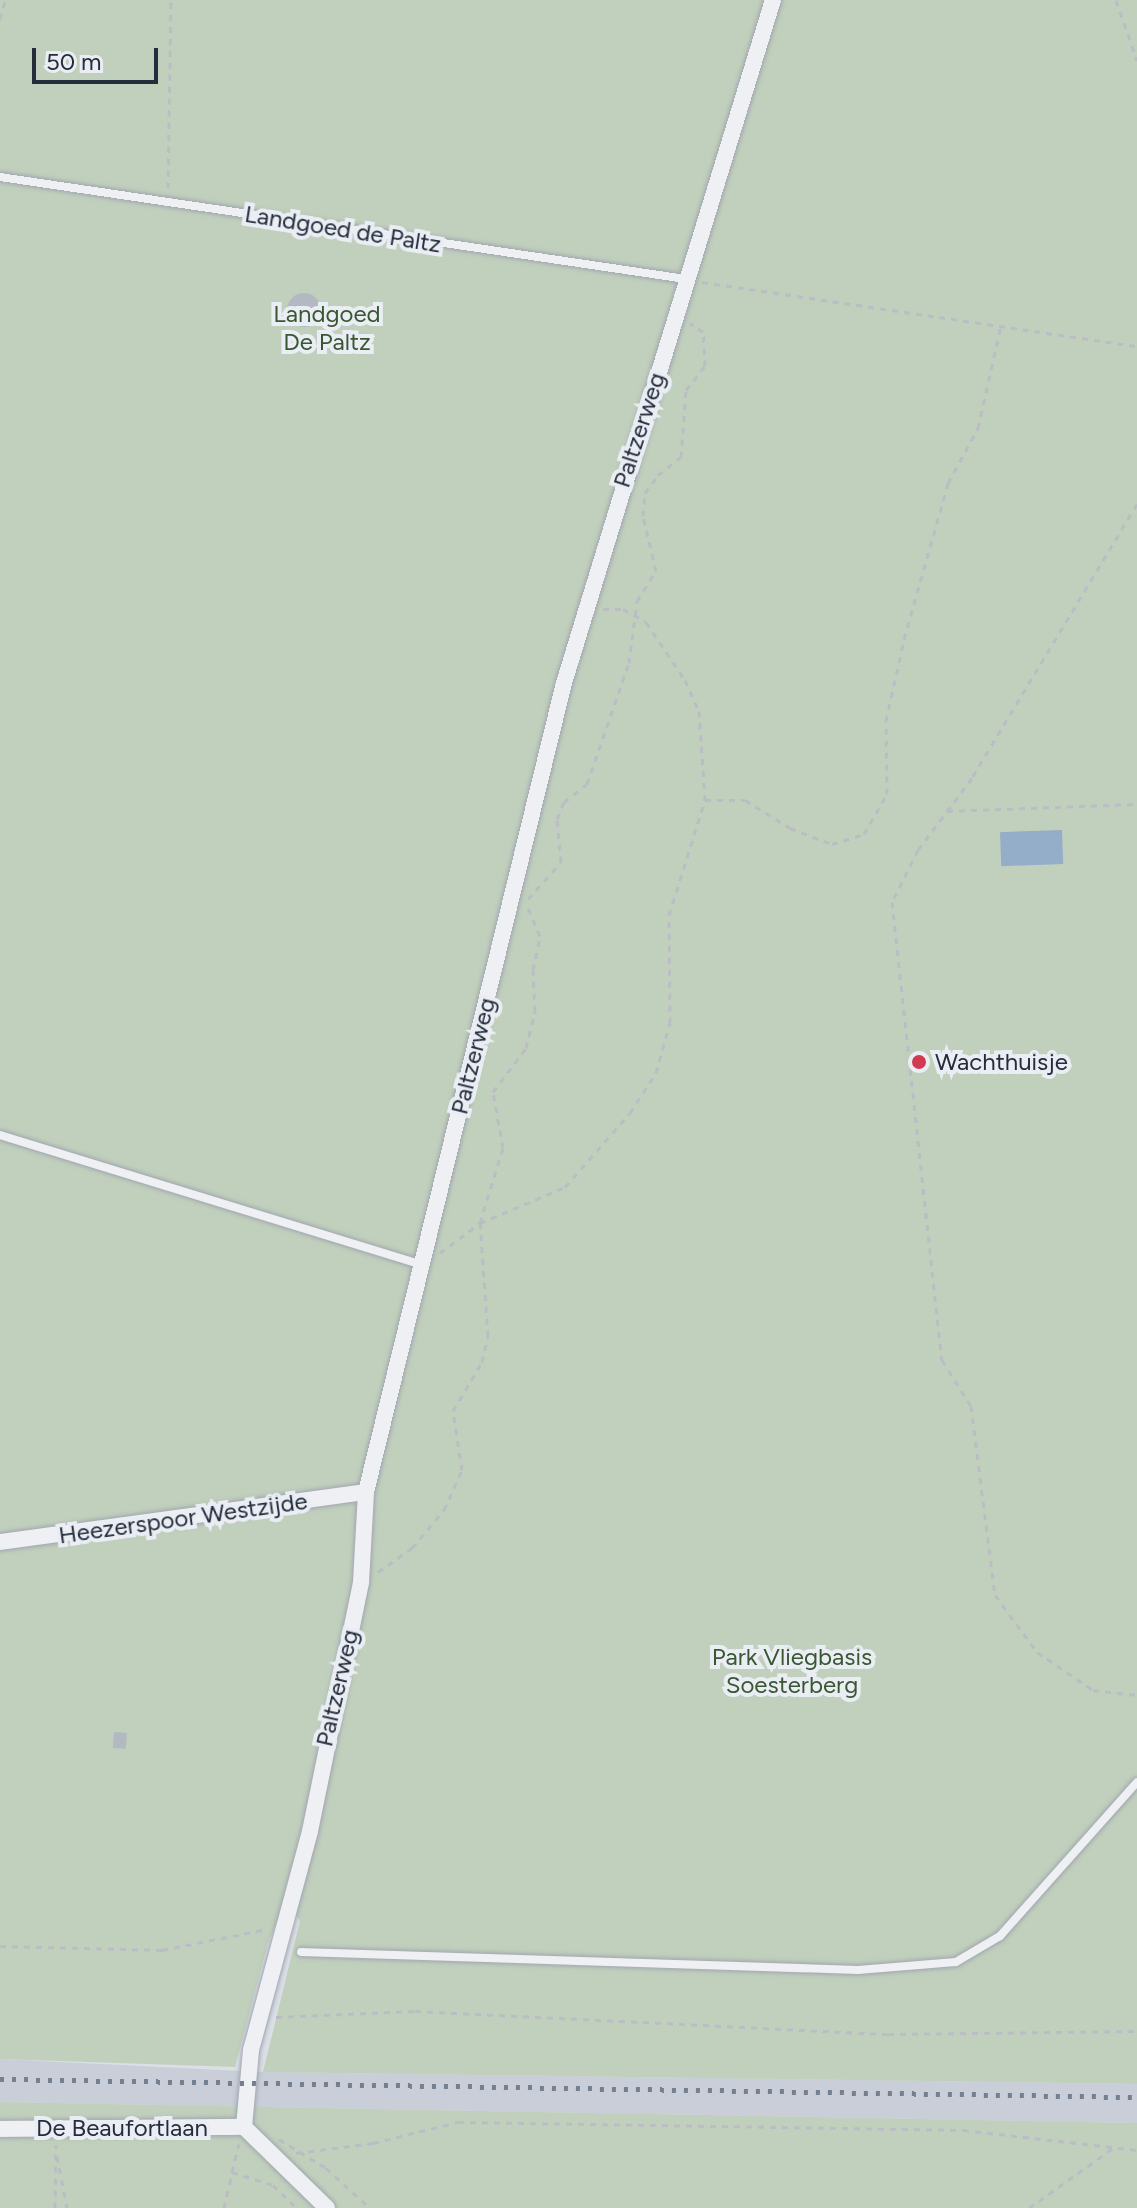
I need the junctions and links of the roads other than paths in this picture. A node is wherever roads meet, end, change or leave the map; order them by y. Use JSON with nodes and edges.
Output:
{"nodes":[{"id":1,"x":773,"y":0,"type":"edge"},
{"id":2,"x":0,"y":177,"type":"edge"},
{"id":3,"x":686,"y":279,"type":"junction"},
{"id":4,"x":0,"y":1135,"type":"edge"},
{"id":5,"x":423,"y":1264,"type":"junction"},
{"id":6,"x":366,"y":1492,"type":"junction"},
{"id":7,"x":0,"y":1542,"type":"edge"},
{"id":8,"x":1137,"y":1782,"type":"edge"},
{"id":9,"x":301,"y":1952,"type":"dead end"},
{"id":10,"x":244,"y":2127,"type":"junction"},
{"id":11,"x":0,"y":2129,"type":"edge"},
{"id":12,"x":327,"y":2208,"type":"edge"}],
"edges":[{"from":1,"to":3,"type":"street","name":"Paltzerweg"},
{"from":2,"to":3,"type":"lane","name":"Landgoed de Paltz"},
{"from":3,"to":5,"type":"street","name":"Paltzerweg"},
{"from":4,"to":5,"type":"lane"},
{"from":5,"to":6,"type":"street","name":"Paltzerweg"},
{"from":6,"to":7,"type":"street","name":"Heezerspoor Westzijde"},
{"from":6,"to":10,"type":"street","name":"Paltzerweg"},
{"from":8,"to":9,"type":"lane"},
{"from":10,"to":11,"type":"street","name":"De Beaufortlaan"},
{"from":10,"to":12,"type":"street"}]}
